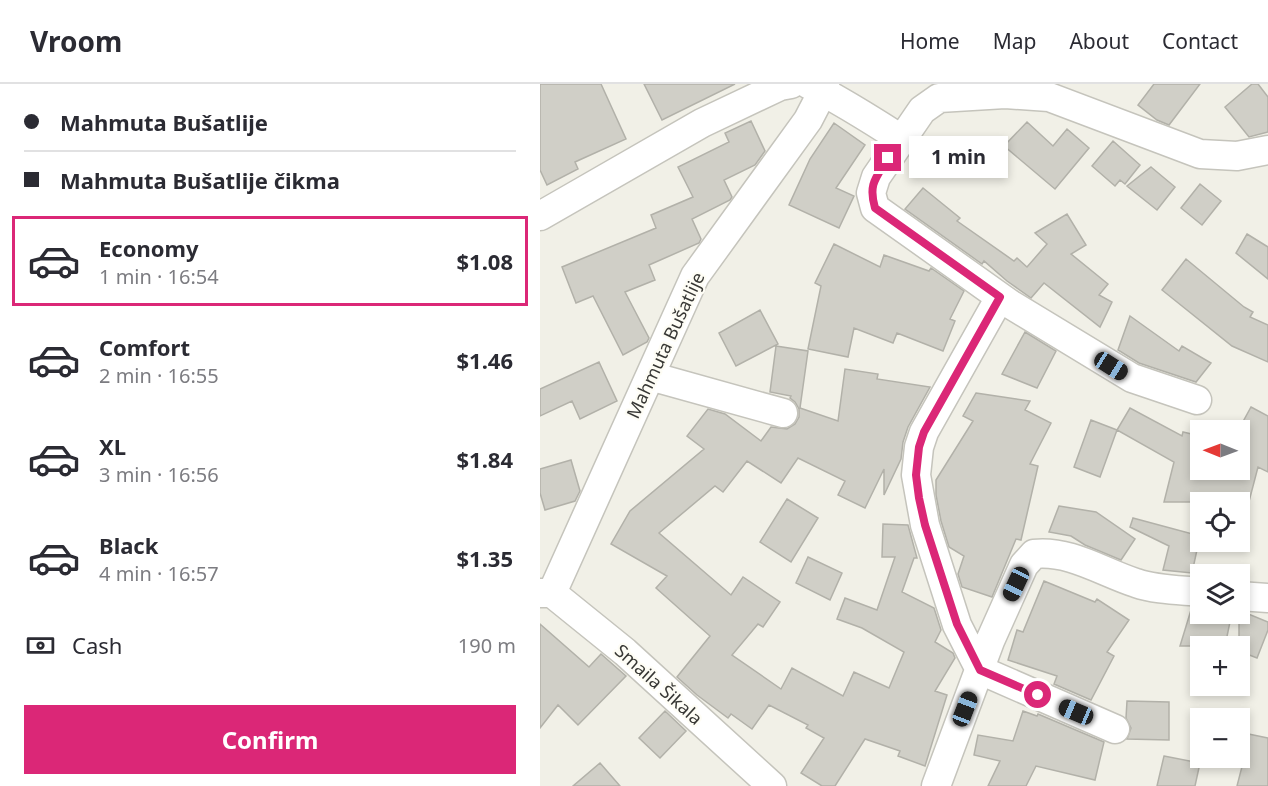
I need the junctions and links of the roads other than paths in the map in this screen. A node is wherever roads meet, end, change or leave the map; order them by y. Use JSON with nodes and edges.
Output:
{"nodes":[{"id":1,"x":791,"y":84,"type":"edge"},
{"id":2,"x":818,"y":87,"type":"edge"},
{"id":3,"x":901,"y":139,"type":"junction"},
{"id":4,"x":1268,"y":150,"type":"edge"},
{"id":5,"x":540,"y":216,"type":"edge"},
{"id":6,"x":1000,"y":297,"type":"junction"},
{"id":7,"x":650,"y":376,"type":"junction"},
{"id":8,"x":1197,"y":400,"type":"dead end"},
{"id":9,"x":783,"y":413,"type":"dead end"},
{"id":10,"x":1190,"y":591,"type":"edge"},
{"id":11,"x":546,"y":593,"type":"edge"},
{"id":12,"x":1250,"y":597,"type":"edge"},
{"id":13,"x":1268,"y":598,"type":"edge"},
{"id":14,"x":980,"y":670,"type":"junction"},
{"id":15,"x":1115,"y":729,"type":"dead end"},
{"id":16,"x":772,"y":786,"type":"edge"},
{"id":17,"x":936,"y":786,"type":"edge"}],
"edges":[{"from":1,"to":5,"type":"street"},
{"from":2,"to":3,"type":"street"},
{"from":2,"to":7,"type":"street","name":"Mahmuta Bušatlije"},
{"from":3,"to":4,"type":"street"},
{"from":3,"to":6,"type":"street"},
{"from":6,"to":8,"type":"street"},
{"from":6,"to":14,"type":"street"},
{"from":7,"to":9,"type":"street"},
{"from":7,"to":11,"type":"street","name":"Mahmuta Bušatlije"},
{"from":10,"to":14,"type":"street"},
{"from":11,"to":16,"type":"street","name":"Smaila Šikala"},
{"from":12,"to":13,"type":"street"},
{"from":14,"to":15,"type":"street"},
{"from":14,"to":17,"type":"street"}]}
